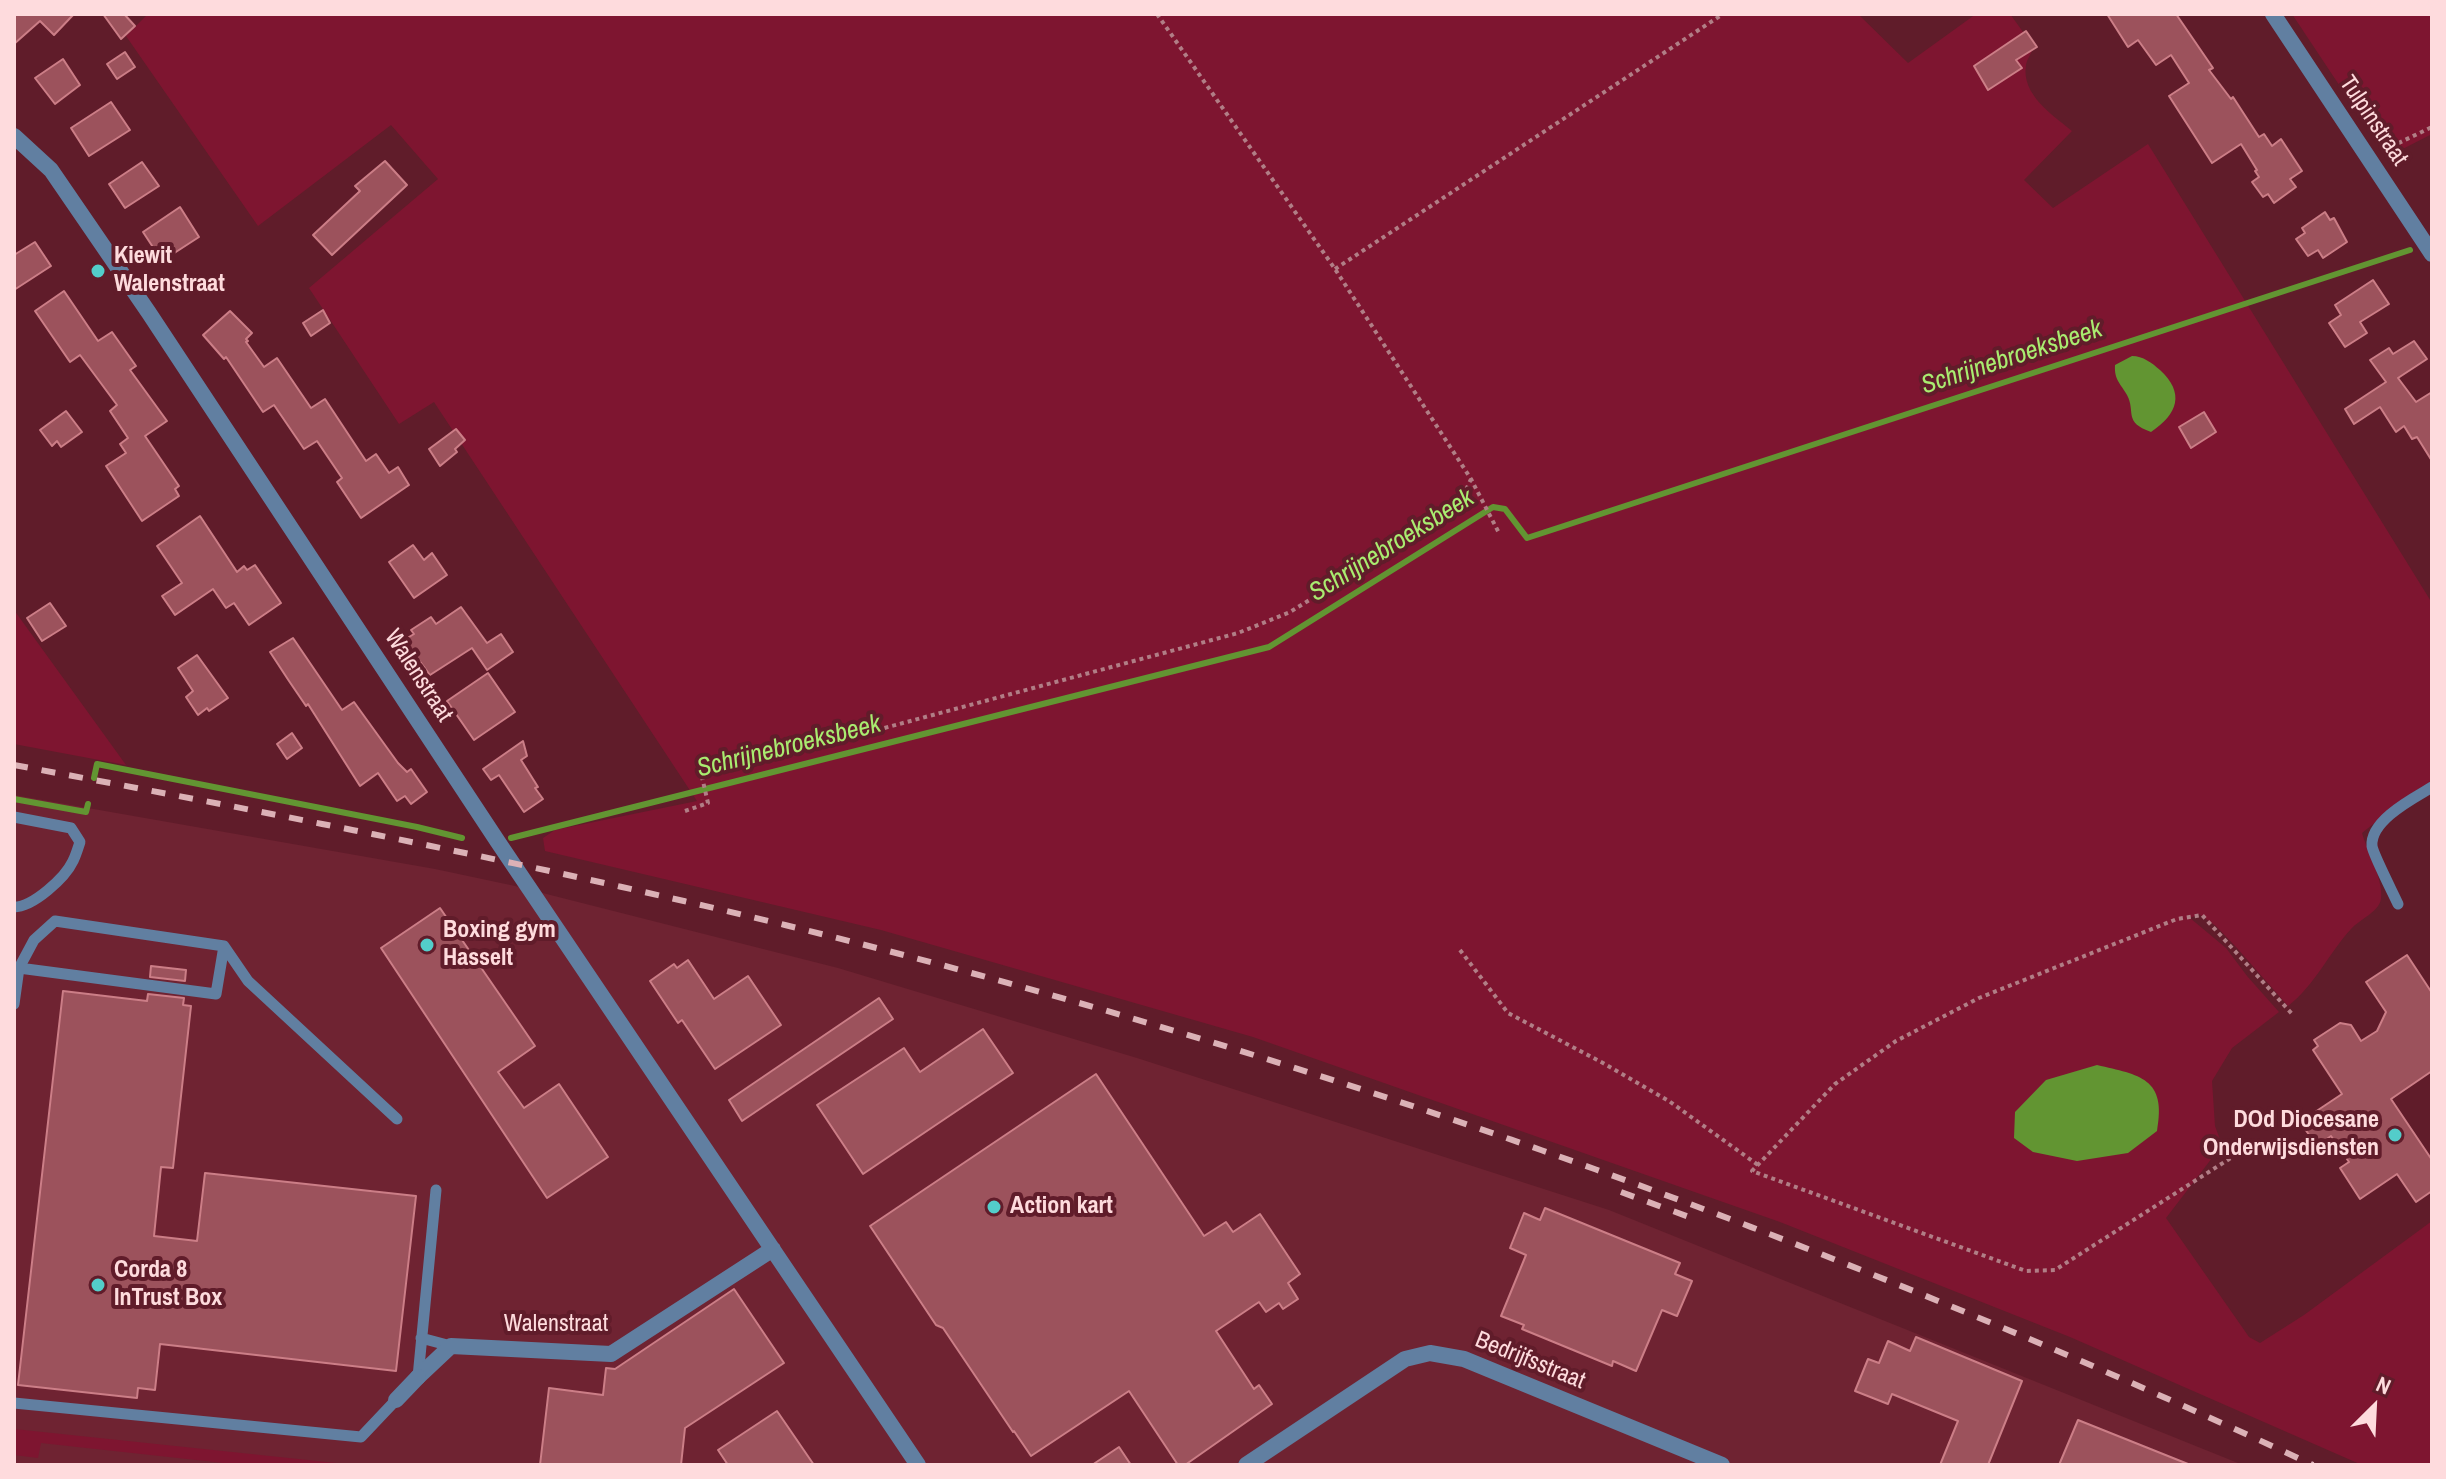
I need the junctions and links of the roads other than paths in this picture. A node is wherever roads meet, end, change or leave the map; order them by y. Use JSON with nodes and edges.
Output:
{"nodes":[{"id":1,"x":2273,"y":14,"type":"edge"},
{"id":2,"x":14,"y":137,"type":"edge"},
{"id":3,"x":2432,"y":254,"type":"edge"},
{"id":4,"x":2432,"y":787,"type":"edge"},
{"id":5,"x":14,"y":817,"type":"edge"},
{"id":6,"x":2398,"y":904,"type":"dead end"},
{"id":7,"x":14,"y":907,"type":"edge"},
{"id":8,"x":224,"y":946,"type":"junction"},
{"id":9,"x":16,"y":968,"type":"edge"},
{"id":10,"x":14,"y":1004,"type":"edge"},
{"id":11,"x":397,"y":1119,"type":"dead end"},
{"id":12,"x":436,"y":1190,"type":"dead end"},
{"id":13,"x":773,"y":1249,"type":"junction"},
{"id":14,"x":421,"y":1338,"type":"junction"},
{"id":15,"x":451,"y":1346,"type":"junction"},
{"id":16,"x":418,"y":1377,"type":"junction"},
{"id":17,"x":396,"y":1400,"type":"joint"},
{"id":18,"x":14,"y":1403,"type":"edge"},
{"id":19,"x":918,"y":1465,"type":"edge"},
{"id":20,"x":1246,"y":1465,"type":"edge"},
{"id":21,"x":1722,"y":1465,"type":"edge"}],
"edges":[{"from":1,"to":3,"type":"street","name":"Tulpinstraat"},
{"from":2,"to":13,"type":"street","name":"Walenstraat"},
{"from":4,"to":6,"type":"lane"},
{"from":5,"to":7,"type":"lane"},
{"from":8,"to":9,"type":"lane"},
{"from":8,"to":9,"type":"lane"},
{"from":8,"to":11,"type":"lane"},
{"from":9,"to":10,"type":"lane"},
{"from":12,"to":14,"type":"lane"},
{"from":13,"to":15,"type":"street","name":"Walenstraat"},
{"from":13,"to":19,"type":"street","name":"Walenstraat"},
{"from":14,"to":15,"type":"lane"},
{"from":14,"to":16,"type":"lane"},
{"from":15,"to":16,"type":"street"},
{"from":16,"to":17,"type":"street"},
{"from":17,"to":18,"type":"lane"},
{"from":20,"to":21,"type":"street","name":"Bedrijfsstraat"}]}
